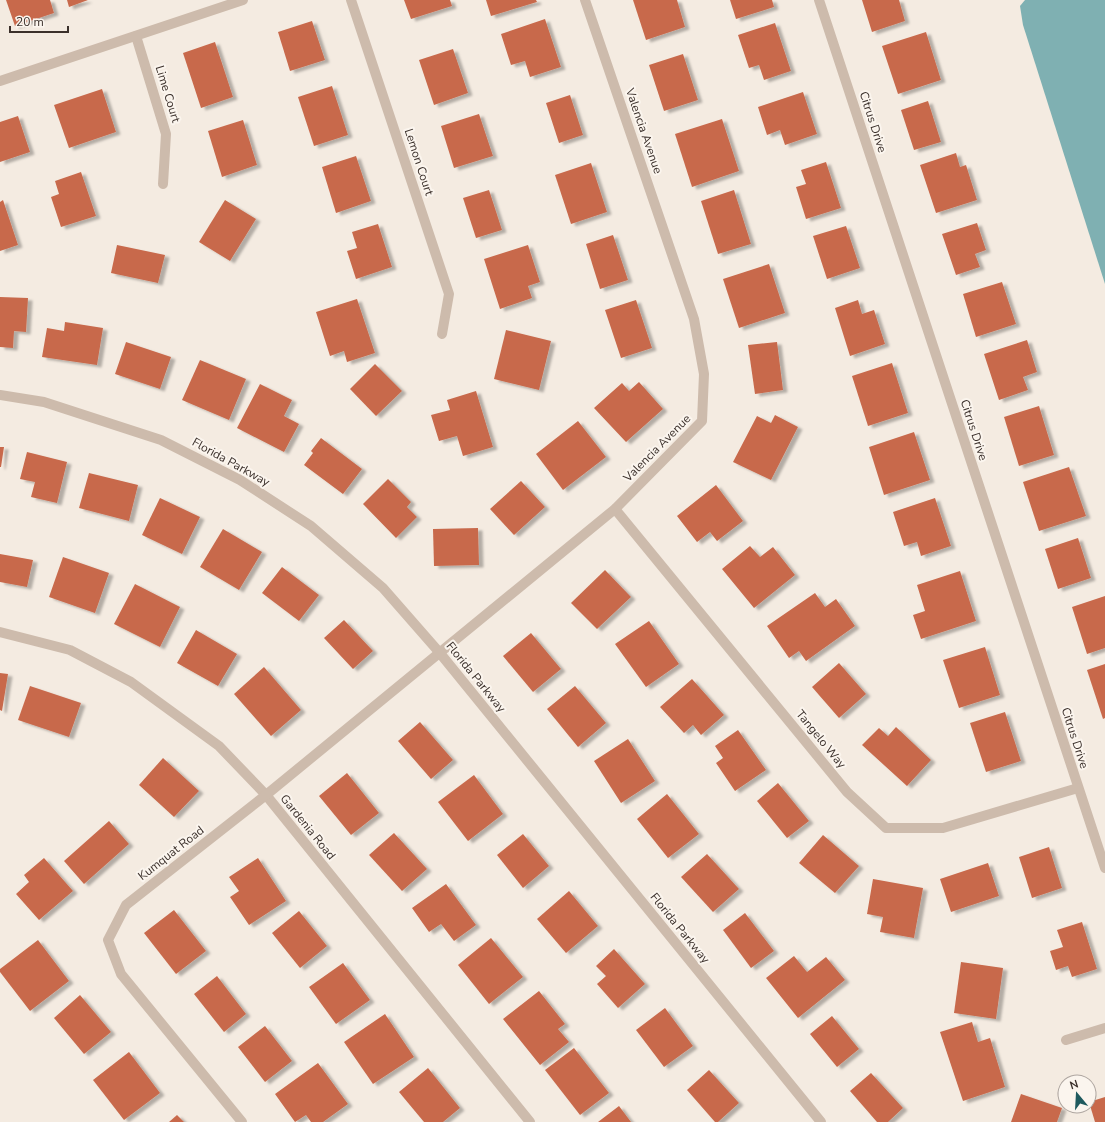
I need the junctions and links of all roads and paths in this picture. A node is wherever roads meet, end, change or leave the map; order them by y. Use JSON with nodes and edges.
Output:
{"nodes":[{"id":1,"x":243,"y":0,"type":"edge"},
{"id":2,"x":351,"y":0,"type":"edge"},
{"id":3,"x":585,"y":0,"type":"edge"},
{"id":4,"x":819,"y":0,"type":"edge"},
{"id":5,"x":136,"y":36,"type":"junction"},
{"id":6,"x":0,"y":82,"type":"edge"},
{"id":7,"x":163,"y":184,"type":"dead end"},
{"id":8,"x":442,"y":334,"type":"dead end"},
{"id":9,"x":0,"y":396,"type":"edge"},
{"id":10,"x":615,"y":509,"type":"junction"},
{"id":11,"x":0,"y":632,"type":"edge"},
{"id":12,"x":439,"y":652,"type":"junction"},
{"id":13,"x":1078,"y":788,"type":"junction"},
{"id":14,"x":266,"y":795,"type":"junction"},
{"id":15,"x":1105,"y":868,"type":"edge"},
{"id":16,"x":1105,"y":1028,"type":"edge"},
{"id":17,"x":1066,"y":1040,"type":"dead end"},
{"id":18,"x":242,"y":1122,"type":"edge"},
{"id":19,"x":530,"y":1122,"type":"edge"},
{"id":20,"x":821,"y":1122,"type":"edge"}],
"edges":[{"from":1,"to":5,"type":"street"},
{"from":2,"to":8,"type":"street","name":"Lemon Court"},
{"from":3,"to":10,"type":"street","name":"Valencia Avenue"},
{"from":4,"to":13,"type":"street","name":"Citrus Drive"},
{"from":5,"to":6,"type":"street"},
{"from":5,"to":7,"type":"street","name":"Lime Court"},
{"from":9,"to":12,"type":"street","name":"Florida Parkway"},
{"from":10,"to":12,"type":"street","name":"Valencia Avenue"},
{"from":10,"to":13,"type":"street","name":"Tangelo Way"},
{"from":11,"to":14,"type":"street","name":"Gardenia Road"},
{"from":12,"to":14,"type":"street","name":"Kumquat Road"},
{"from":12,"to":20,"type":"street","name":"Florida Parkway"},
{"from":13,"to":15,"type":"street","name":"Citrus Drive"},
{"from":14,"to":18,"type":"street","name":"Kumquat Road"},
{"from":14,"to":19,"type":"street","name":"Gardenia Road"},
{"from":16,"to":17,"type":"street"}]}
